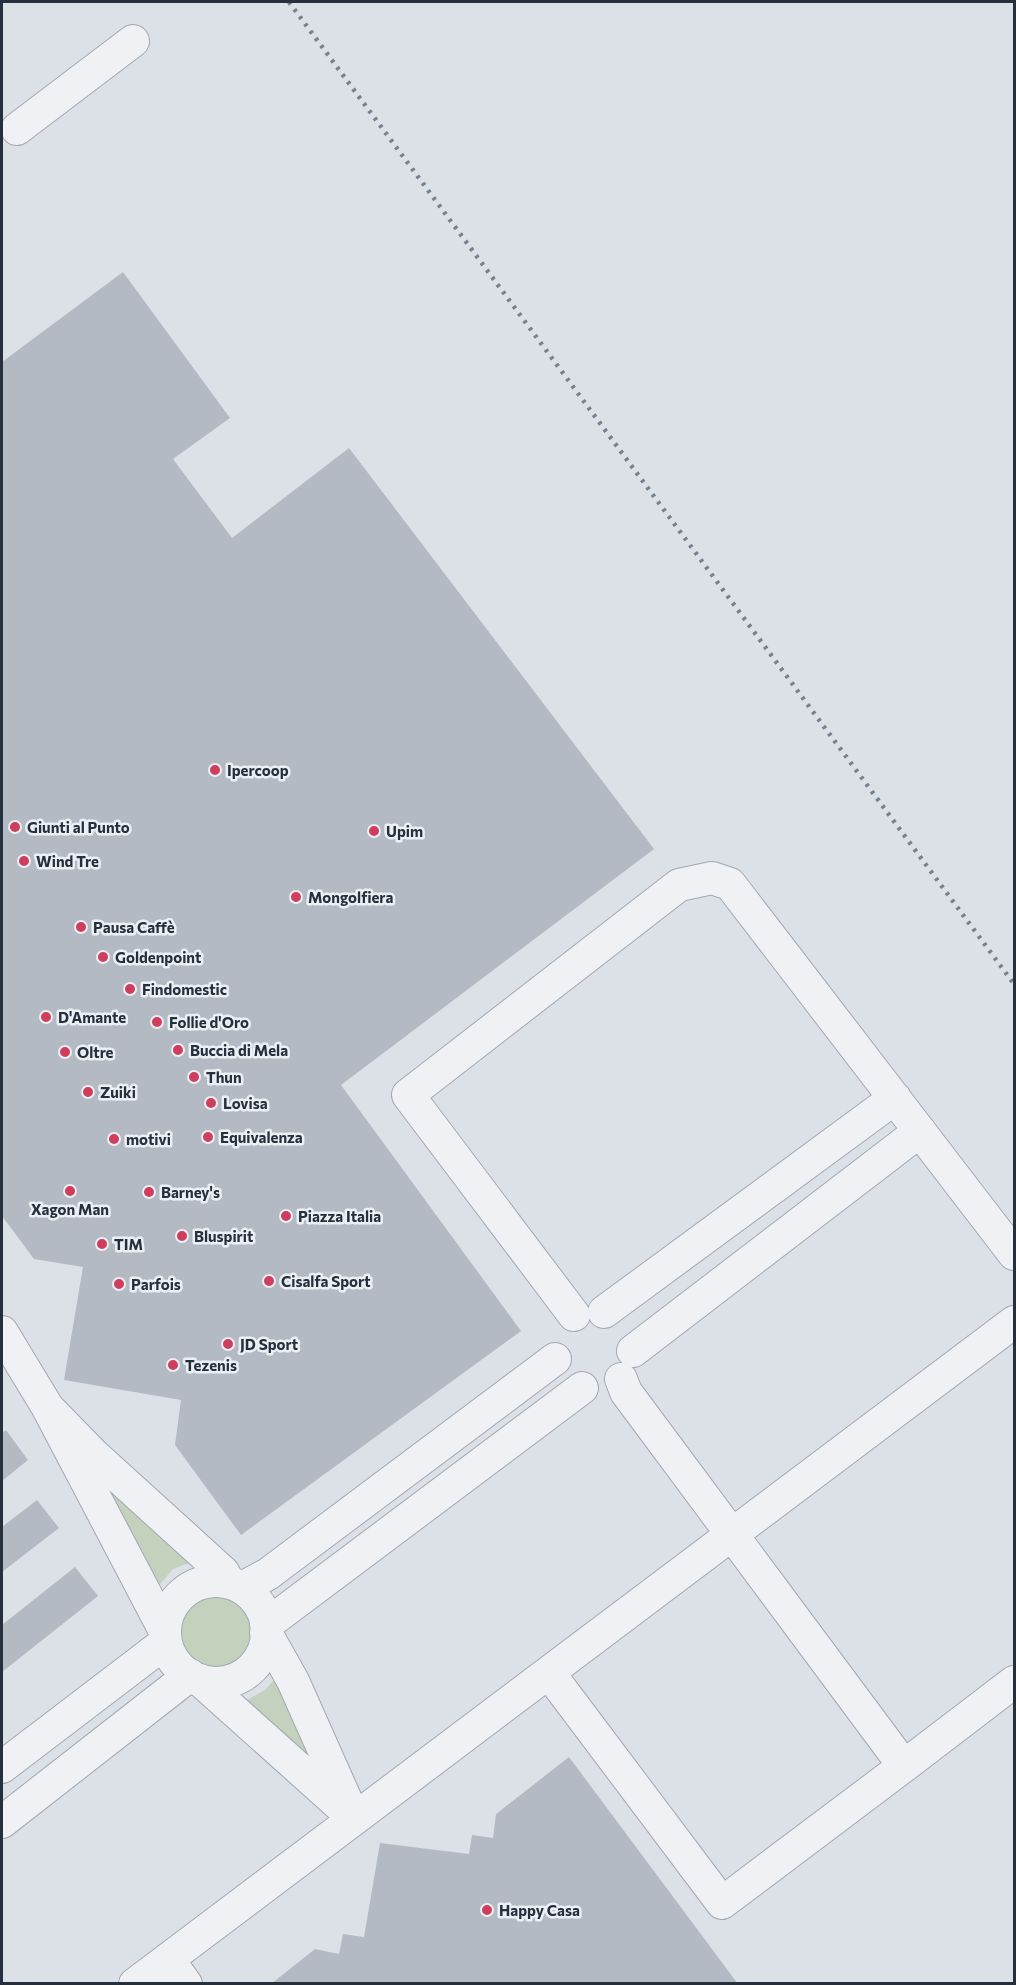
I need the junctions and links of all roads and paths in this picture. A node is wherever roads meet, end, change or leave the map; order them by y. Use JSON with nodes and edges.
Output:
{"nodes":[{"id":1,"x":133,"y":41,"type":"dead end"},
{"id":2,"x":7,"y":126,"type":"edge"},
{"id":3,"x":895,"y":1098,"type":"junction"},
{"id":4,"x":920,"y":1131,"type":"junction"},
{"id":5,"x":1014,"y":1254,"type":"edge"},
{"id":6,"x":589,"y":1313,"type":"junction"},
{"id":7,"x":1014,"y":1322,"type":"edge"},
{"id":8,"x":2,"y":1332,"type":"edge"},
{"id":9,"x":555,"y":1359,"type":"junction"},
{"id":10,"x":627,"y":1365,"type":"junction"},
{"id":11,"x":582,"y":1388,"type":"junction"},
{"id":12,"x":48,"y":1408,"type":"junction"},
{"id":13,"x":732,"y":1535,"type":"junction"},
{"id":14,"x":235,"y":1586,"type":"junction"},
{"id":15,"x":266,"y":1629,"type":"junction"},
{"id":16,"x":165,"y":1636,"type":"junction"},
{"id":17,"x":549,"y":1672,"type":"junction"},
{"id":18,"x":195,"y":1678,"type":"junction"},
{"id":19,"x":1014,"y":1682,"type":"edge"},
{"id":20,"x":904,"y":1766,"type":"junction"},
{"id":21,"x":2,"y":1767,"type":"edge"},
{"id":22,"x":354,"y":1818,"type":"junction"},
{"id":23,"x":2,"y":1821,"type":"edge"},
{"id":24,"x":168,"y":1959,"type":"junction"},
{"id":25,"x":135,"y":1983,"type":"edge"},
{"id":26,"x":186,"y":1983,"type":"edge"}],
"edges":[{"from":1,"to":2,"type":"lane"},
{"from":3,"to":4,"type":"lane"},
{"from":3,"to":6,"type":"lane"},
{"from":3,"to":6,"type":"lane"},
{"from":4,"to":5,"type":"lane"},
{"from":4,"to":10,"type":"lane"},
{"from":6,"to":9,"type":"lane"},
{"from":6,"to":10,"type":"lane"},
{"from":7,"to":13,"type":"lane"},
{"from":8,"to":12,"type":"lane"},
{"from":9,"to":11,"type":"lane"},
{"from":9,"to":14,"type":"lane"},
{"from":10,"to":11,"type":"lane"},
{"from":10,"to":13,"type":"lane"},
{"from":11,"to":15,"type":"lane"},
{"from":12,"to":14,"type":"lane"},
{"from":12,"to":16,"type":"lane"},
{"from":13,"to":17,"type":"lane"},
{"from":13,"to":20,"type":"lane"},
{"from":14,"to":15,"type":"lane"},
{"from":14,"to":16,"type":"lane"},
{"from":15,"to":18,"type":"lane"},
{"from":15,"to":22,"type":"lane"},
{"from":16,"to":18,"type":"lane"},
{"from":16,"to":21,"type":"lane"},
{"from":17,"to":20,"type":"lane"},
{"from":17,"to":22,"type":"lane"},
{"from":18,"to":22,"type":"lane"},
{"from":18,"to":23,"type":"lane"},
{"from":19,"to":20,"type":"lane"},
{"from":22,"to":24,"type":"lane"},
{"from":24,"to":25,"type":"lane"},
{"from":24,"to":26,"type":"lane"}]}
